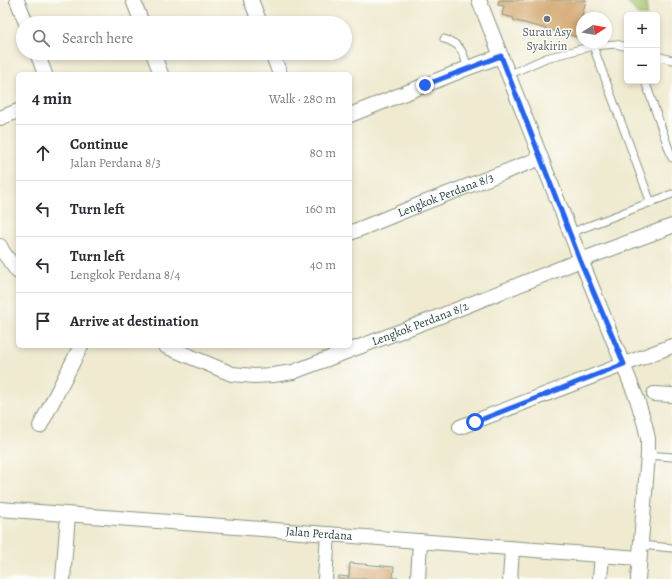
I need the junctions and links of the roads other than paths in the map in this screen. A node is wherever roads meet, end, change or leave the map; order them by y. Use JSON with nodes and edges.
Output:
{"nodes":[{"id":1,"x":17,"y":0,"type":"edge"},
{"id":2,"x":133,"y":0,"type":"edge"},
{"id":3,"x":251,"y":0,"type":"edge"},
{"id":4,"x":479,"y":0,"type":"edge"},
{"id":5,"x":23,"y":16,"type":"edge"},
{"id":6,"x":139,"y":16,"type":"edge"},
{"id":7,"x":257,"y":16,"type":"edge"},
{"id":8,"x":444,"y":38,"type":"dead end"},
{"id":9,"x":612,"y":44,"type":"edge"},
{"id":10,"x":624,"y":46,"type":"edge"},
{"id":11,"x":585,"y":48,"type":"edge"},
{"id":12,"x":594,"y":48,"type":"edge"},
{"id":13,"x":501,"y":56,"type":"junction"},
{"id":14,"x":660,"y":57,"type":"edge"},
{"id":15,"x":40,"y":60,"type":"edge"},
{"id":16,"x":156,"y":60,"type":"edge"},
{"id":17,"x":275,"y":60,"type":"edge"},
{"id":18,"x":672,"y":61,"type":"edge"},
{"id":19,"x":468,"y":68,"type":"junction"},
{"id":20,"x":44,"y":72,"type":"edge"},
{"id":21,"x":160,"y":72,"type":"edge"},
{"id":22,"x":279,"y":72,"type":"edge"},
{"id":23,"x":508,"y":75,"type":"junction"},
{"id":24,"x":646,"y":84,"type":"edge"},
{"id":25,"x":16,"y":112,"type":"edge"},
{"id":26,"x":352,"y":114,"type":"edge"},
{"id":27,"x":0,"y":118,"type":"edge"},
{"id":28,"x":541,"y":158,"type":"junction"},
{"id":29,"x":672,"y":158,"type":"edge"},
{"id":30,"x":672,"y":194,"type":"edge"},
{"id":31,"x":651,"y":203,"type":"junction"},
{"id":32,"x":672,"y":226,"type":"edge"},
{"id":33,"x":352,"y":232,"type":"edge"},
{"id":34,"x":570,"y":233,"type":"junction"},
{"id":35,"x":0,"y":246,"type":"edge"},
{"id":36,"x":580,"y":260,"type":"junction"},
{"id":37,"x":16,"y":269,"type":"edge"},
{"id":38,"x":672,"y":346,"type":"edge"},
{"id":39,"x":80,"y":348,"type":"edge"},
{"id":40,"x":170,"y":348,"type":"edge"},
{"id":41,"x":624,"y":364,"type":"junction"},
{"id":42,"x":654,"y":394,"type":"dead end"},
{"id":43,"x":672,"y":395,"type":"edge"},
{"id":44,"x":40,"y":426,"type":"dead end"},
{"id":45,"x":460,"y":427,"type":"dead end"},
{"id":46,"x":648,"y":455,"type":"junction"},
{"id":47,"x":672,"y":457,"type":"edge"},
{"id":48,"x":0,"y":509,"type":"edge"},
{"id":49,"x":68,"y":514,"type":"junction"},
{"id":50,"x":328,"y":534,"type":"junction"},
{"id":51,"x":420,"y":541,"type":"junction"},
{"id":52,"x":672,"y":548,"type":"edge"},
{"id":53,"x":512,"y":549,"type":"junction"},
{"id":54,"x":640,"y":552,"type":"junction"},
{"id":55,"x":602,"y":555,"type":"junction"},
{"id":56,"x":63,"y":579,"type":"edge"},
{"id":57,"x":325,"y":579,"type":"edge"},
{"id":58,"x":418,"y":579,"type":"edge"},
{"id":59,"x":510,"y":579,"type":"edge"},
{"id":60,"x":600,"y":579,"type":"edge"},
{"id":61,"x":638,"y":579,"type":"edge"}],
"edges":[{"from":1,"to":5,"type":"street"},
{"from":2,"to":6,"type":"street"},
{"from":3,"to":7,"type":"street"},
{"from":4,"to":13,"type":"street"},
{"from":8,"to":19,"type":"lane"},
{"from":9,"to":10,"type":"lane"},
{"from":11,"to":23,"type":"lane"},
{"from":12,"to":31,"type":"lane"},
{"from":13,"to":19,"type":"street"},
{"from":13,"to":23,"type":"street"},
{"from":14,"to":18,"type":"lane"},
{"from":15,"to":20,"type":"street"},
{"from":16,"to":21,"type":"street"},
{"from":17,"to":22,"type":"street"},
{"from":19,"to":26,"type":"street"},
{"from":23,"to":28,"type":"street"},
{"from":24,"to":29,"type":"lane"},
{"from":25,"to":27,"type":"street"},
{"from":28,"to":33,"type":"street","name":"Lengkok Perdana 8/3"},
{"from":28,"to":34,"type":"street"},
{"from":30,"to":31,"type":"lane"},
{"from":31,"to":34,"type":"lane"},
{"from":32,"to":36,"type":"street","name":"Lengkok Perdana 8/2"},
{"from":34,"to":36,"type":"street"},
{"from":35,"to":37,"type":"street"},
{"from":36,"to":40,"type":"street","name":"Lengkok Perdana 8/2"},
{"from":36,"to":41,"type":"street"},
{"from":38,"to":41,"type":"street"},
{"from":39,"to":44,"type":"street"},
{"from":41,"to":45,"type":"street"},
{"from":41,"to":46,"type":"street"},
{"from":42,"to":43,"type":"street"},
{"from":46,"to":47,"type":"lane"},
{"from":46,"to":54,"type":"street"},
{"from":48,"to":49,"type":"street","name":"Jalan Perdana"},
{"from":49,"to":50,"type":"street","name":"Jalan Perdana"},
{"from":49,"to":56,"type":"street"},
{"from":50,"to":51,"type":"street","name":"Jalan Perdana"},
{"from":50,"to":57,"type":"street"},
{"from":51,"to":53,"type":"street","name":"Jalan Perdana"},
{"from":51,"to":58,"type":"street"},
{"from":52,"to":54,"type":"lane"},
{"from":53,"to":55,"type":"street","name":"Jalan Perdana"},
{"from":53,"to":59,"type":"street"},
{"from":54,"to":55,"type":"street","name":"Jalan Perdana"},
{"from":54,"to":61,"type":"street"},
{"from":55,"to":60,"type":"street"}]}
